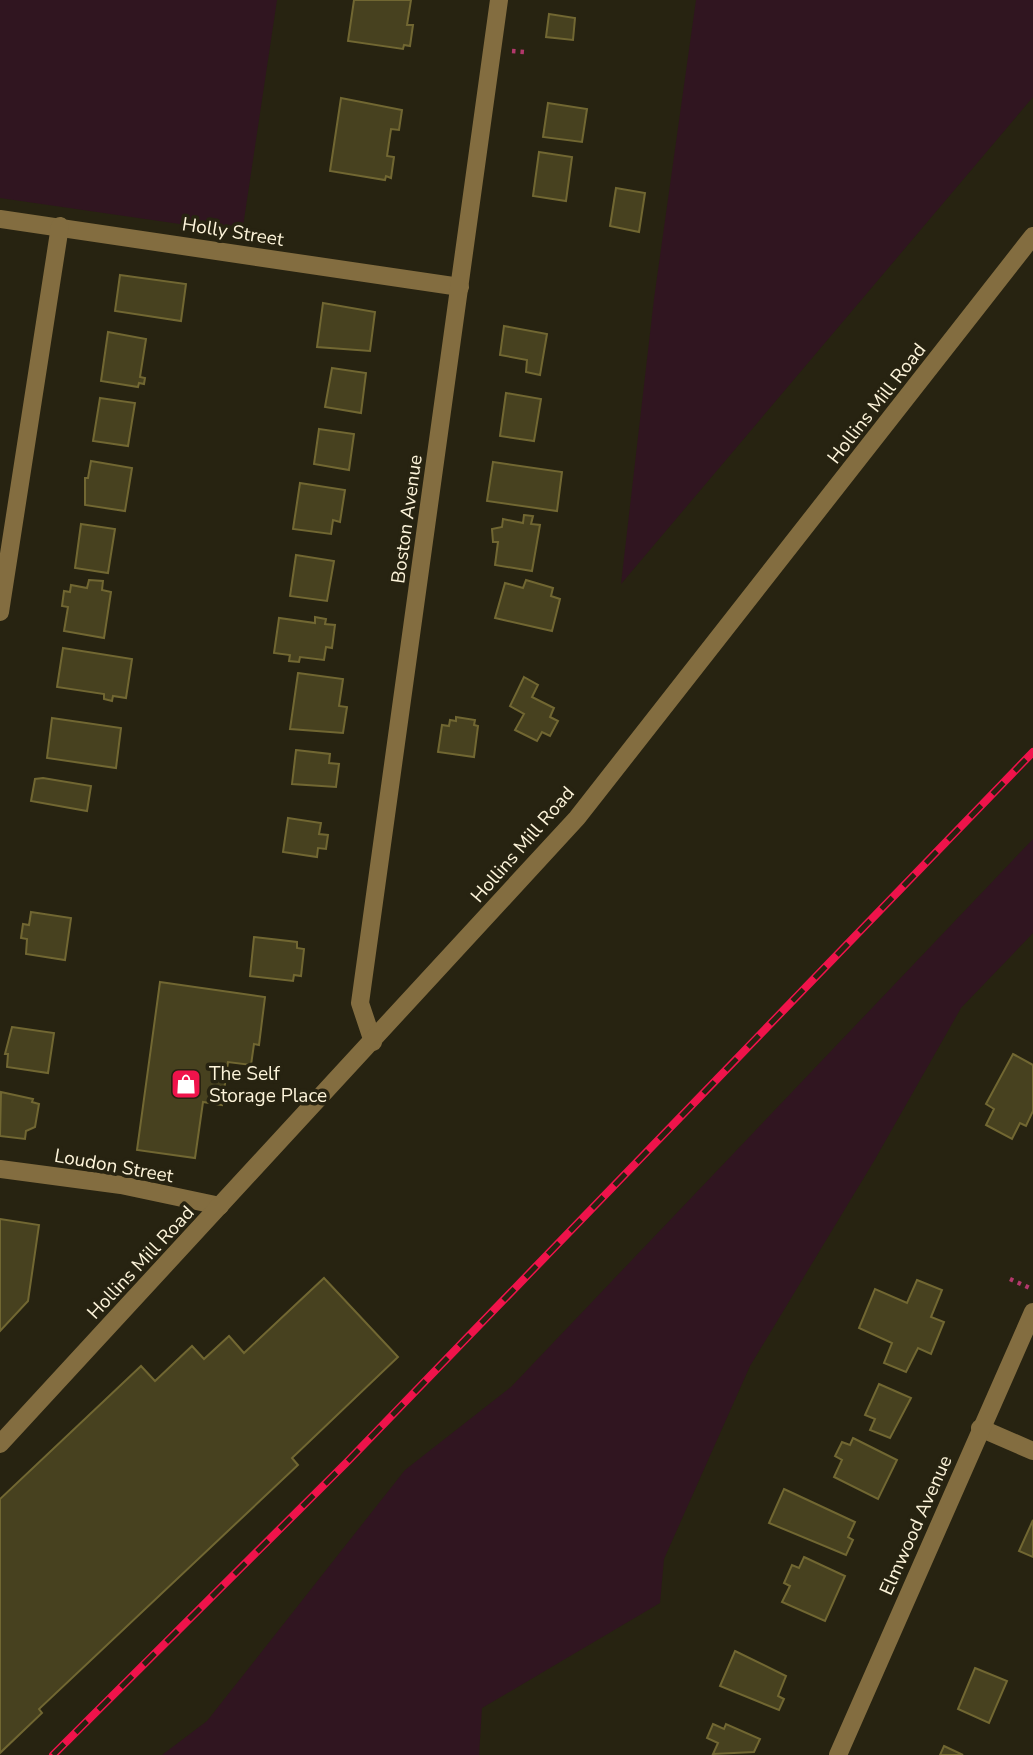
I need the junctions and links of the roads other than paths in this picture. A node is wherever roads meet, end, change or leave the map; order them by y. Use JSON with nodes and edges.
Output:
{"nodes":[{"id":1,"x":499,"y":0,"type":"edge"},
{"id":2,"x":0,"y":219,"type":"edge"},
{"id":3,"x":60,"y":226,"type":"junction"},
{"id":4,"x":1033,"y":236,"type":"edge"},
{"id":5,"x":460,"y":287,"type":"junction"},
{"id":6,"x":0,"y":612,"type":"edge"},
{"id":7,"x":373,"y":1042,"type":"junction"},
{"id":8,"x":0,"y":1169,"type":"edge"},
{"id":9,"x":220,"y":1206,"type":"junction"},
{"id":10,"x":1033,"y":1312,"type":"edge"},
{"id":11,"x":980,"y":1427,"type":"junction"},
{"id":12,"x":0,"y":1444,"type":"edge"},
{"id":13,"x":1033,"y":1451,"type":"edge"},
{"id":14,"x":838,"y":1755,"type":"edge"}],
"edges":[{"from":1,"to":5,"type":"street","name":"Boston Avenue"},
{"from":2,"to":3,"type":"street","name":"Holly Street"},
{"from":3,"to":5,"type":"street","name":"Holly Street"},
{"from":3,"to":6,"type":"street"},
{"from":4,"to":7,"type":"street","name":"Hollins Mill Road"},
{"from":5,"to":7,"type":"street","name":"Boston Avenue"},
{"from":7,"to":9,"type":"street","name":"Hollins Mill Road"},
{"from":8,"to":9,"type":"street","name":"Loudon Street"},
{"from":9,"to":12,"type":"street","name":"Hollins Mill Road"},
{"from":10,"to":11,"type":"street","name":"Elmwood Avenue"},
{"from":11,"to":13,"type":"street"},
{"from":11,"to":14,"type":"street","name":"Elmwood Avenue"}]}
